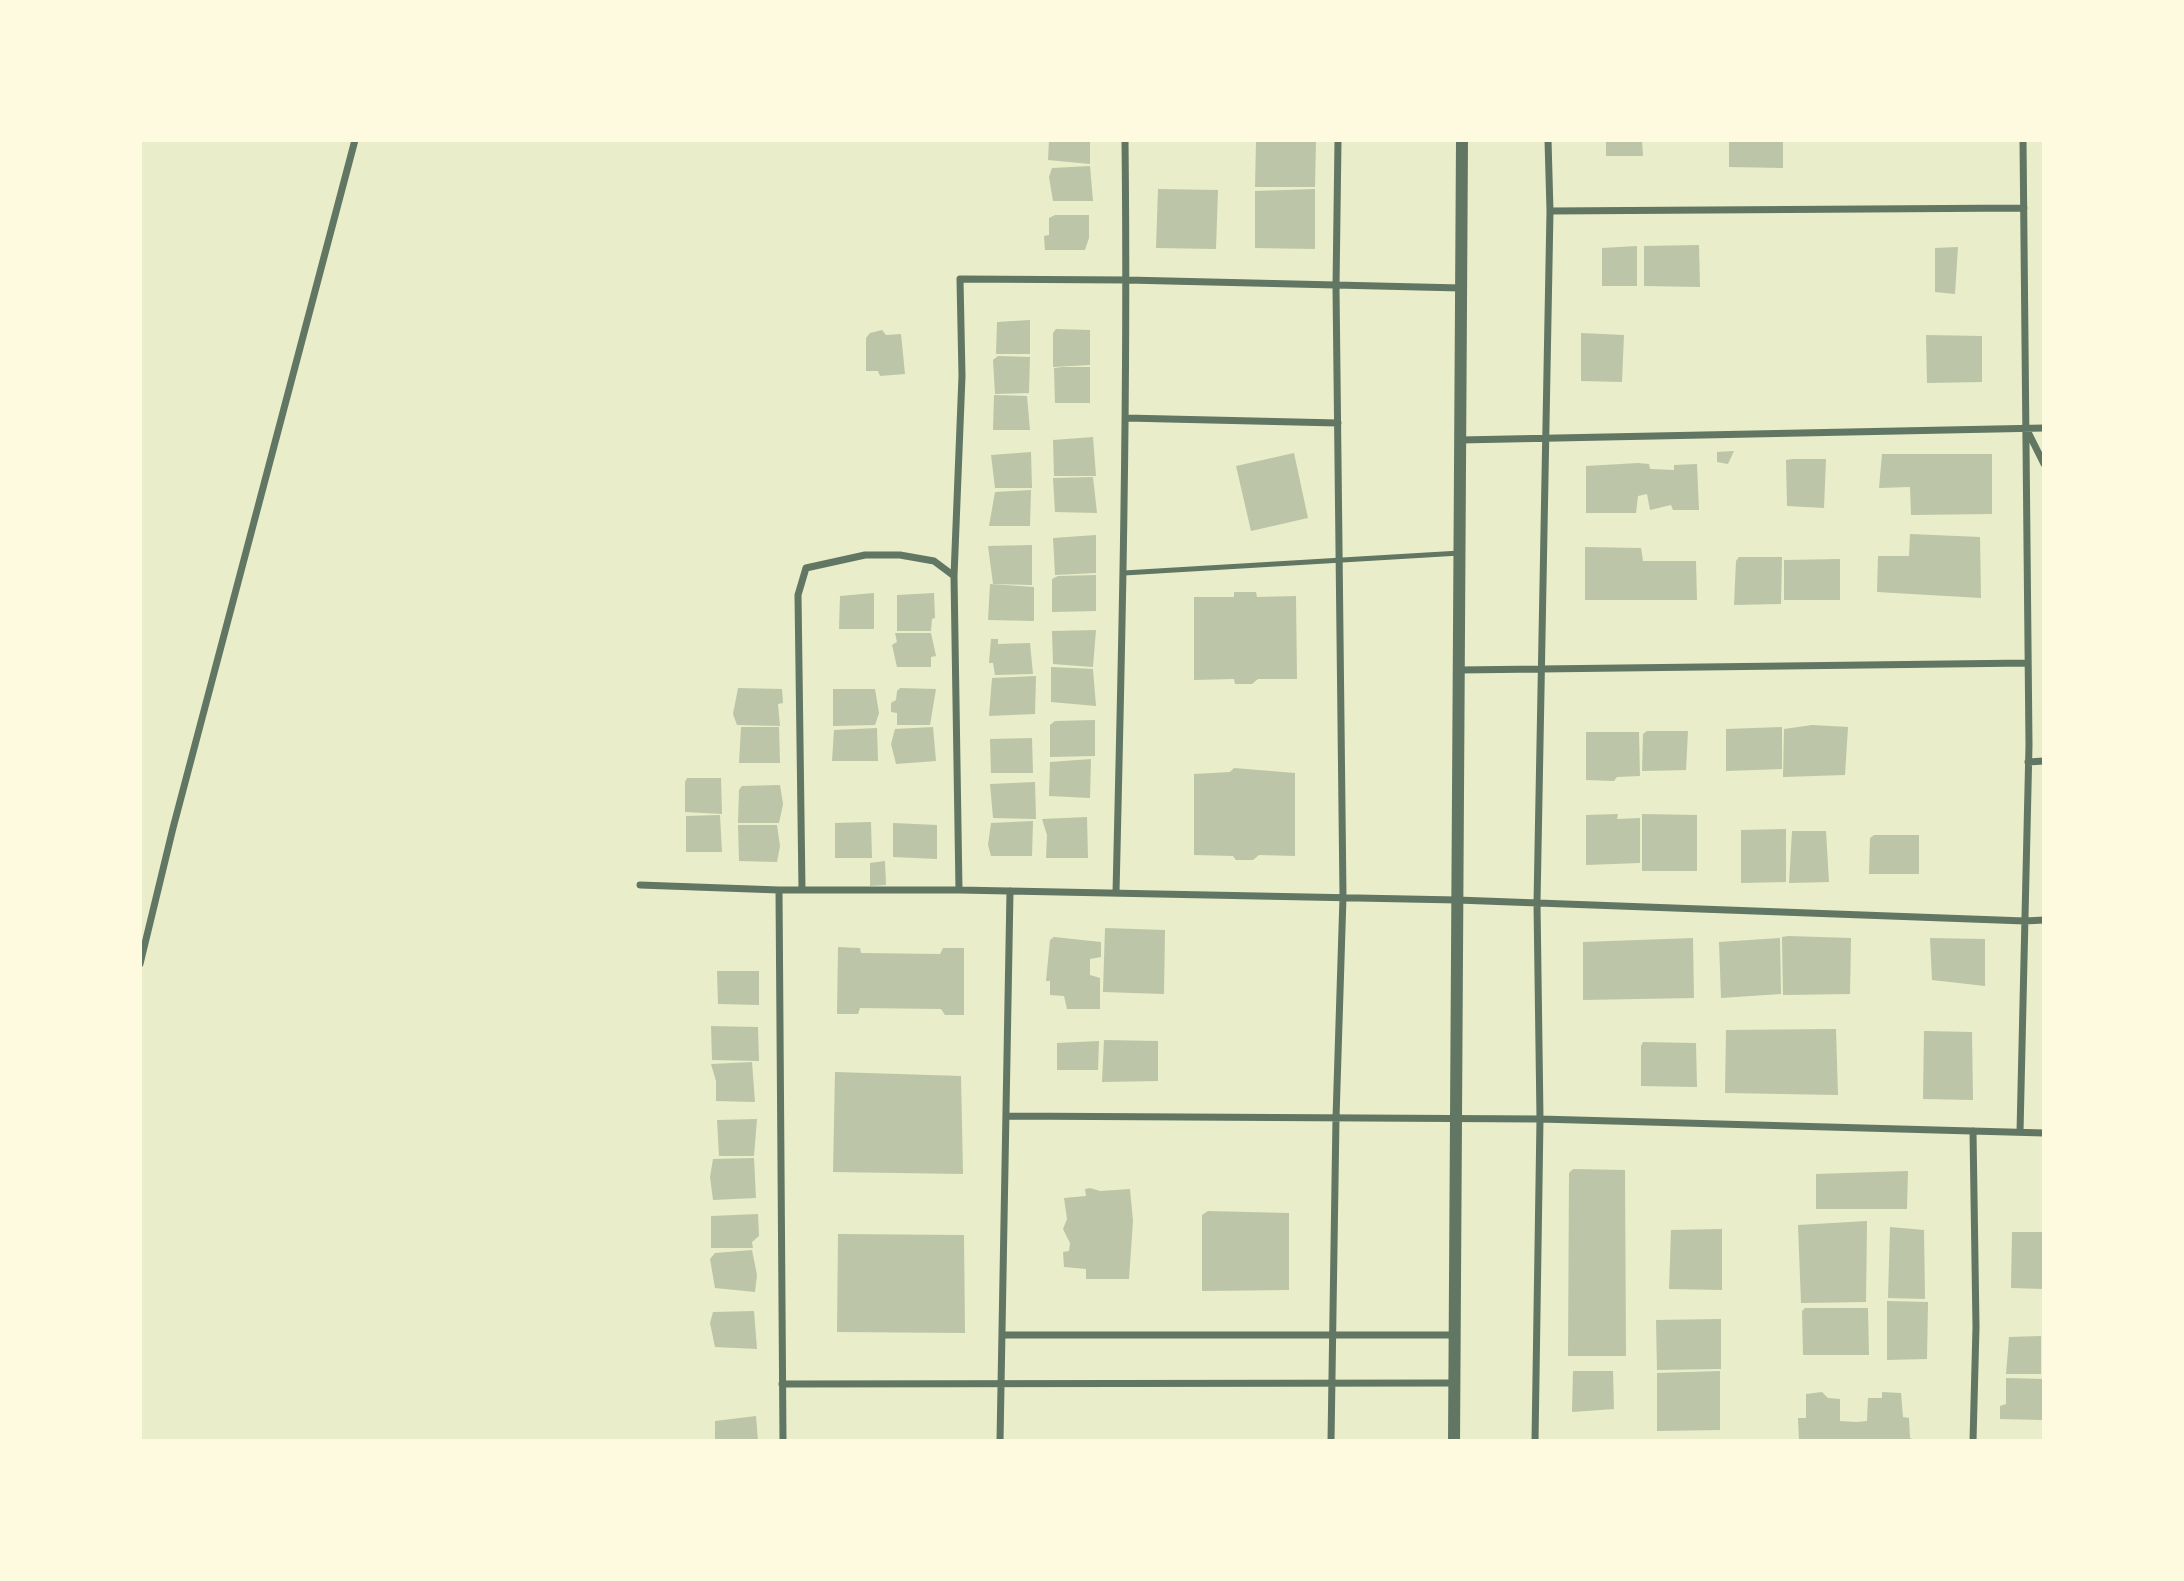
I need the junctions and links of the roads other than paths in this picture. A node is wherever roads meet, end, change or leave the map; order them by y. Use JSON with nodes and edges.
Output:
{"nodes":[{"id":1,"x":355,"y":140,"type":"edge"},
{"id":2,"x":1125,"y":140,"type":"edge"},
{"id":3,"x":1338,"y":140,"type":"edge"},
{"id":4,"x":1462,"y":140,"type":"edge"},
{"id":5,"x":1548,"y":140,"type":"edge"},
{"id":6,"x":2024,"y":140,"type":"edge"},
{"id":7,"x":2024,"y":208,"type":"junction"},
{"id":8,"x":1550,"y":211,"type":"junction"},
{"id":9,"x":1127,"y":280,"type":"junction"},
{"id":10,"x":1336,"y":287,"type":"junction"},
{"id":11,"x":1461,"y":288,"type":"junction"},
{"id":12,"x":1126,"y":418,"type":"junction"},
{"id":13,"x":1338,"y":422,"type":"junction"},
{"id":14,"x":2026,"y":428,"type":"junction"},
{"id":15,"x":2044,"y":428,"type":"edge"},
{"id":16,"x":1545,"y":438,"type":"junction"},
{"id":17,"x":1460,"y":440,"type":"junction"},
{"id":18,"x":2044,"y":464,"type":"edge"},
{"id":19,"x":1460,"y":553,"type":"junction"},
{"id":20,"x":1339,"y":560,"type":"junction"},
{"id":21,"x":1124,"y":572,"type":"junction"},
{"id":22,"x":954,"y":576,"type":"junction"},
{"id":23,"x":2028,"y":663,"type":"junction"},
{"id":24,"x":1540,"y":669,"type":"junction"},
{"id":25,"x":1459,"y":670,"type":"junction"},
{"id":26,"x":2044,"y":761,"type":"edge"},
{"id":27,"x":2028,"y":762,"type":"junction"},
{"id":28,"x":640,"y":885,"type":"dead end"},
{"id":29,"x":779,"y":890,"type":"junction"},
{"id":30,"x":802,"y":890,"type":"junction"},
{"id":31,"x":959,"y":890,"type":"junction"},
{"id":32,"x":1010,"y":891,"type":"junction"},
{"id":33,"x":1116,"y":893,"type":"junction"},
{"id":34,"x":1343,"y":897,"type":"junction"},
{"id":35,"x":1457,"y":900,"type":"junction"},
{"id":36,"x":1537,"y":903,"type":"junction"},
{"id":37,"x":2044,"y":920,"type":"edge"},
{"id":38,"x":2025,"y":921,"type":"junction"},
{"id":39,"x":140,"y":964,"type":"edge"},
{"id":40,"x":1006,"y":1116,"type":"junction"},
{"id":41,"x":1336,"y":1118,"type":"junction"},
{"id":42,"x":1540,"y":1119,"type":"junction"},
{"id":43,"x":1456,"y":1120,"type":"junction"},
{"id":44,"x":1973,"y":1131,"type":"junction"},
{"id":45,"x":2020,"y":1132,"type":"junction"},
{"id":46,"x":2044,"y":1133,"type":"edge"},
{"id":47,"x":1002,"y":1335,"type":"junction"},
{"id":48,"x":1454,"y":1335,"type":"junction"},
{"id":49,"x":1333,"y":1336,"type":"junction"},
{"id":50,"x":1332,"y":1382,"type":"junction"},
{"id":51,"x":1454,"y":1383,"type":"junction"},
{"id":52,"x":782,"y":1384,"type":"junction"},
{"id":53,"x":1001,"y":1384,"type":"junction"},
{"id":54,"x":783,"y":1441,"type":"edge"},
{"id":55,"x":1000,"y":1441,"type":"edge"},
{"id":56,"x":1331,"y":1441,"type":"edge"},
{"id":57,"x":1454,"y":1441,"type":"edge"},
{"id":58,"x":1535,"y":1441,"type":"edge"},
{"id":59,"x":1973,"y":1441,"type":"edge"}],
"edges":[{"from":1,"to":39,"type":"street"},
{"from":2,"to":9,"type":"street"},
{"from":3,"to":10,"type":"street"},
{"from":4,"to":11,"type":"street"},
{"from":5,"to":8,"type":"street"},
{"from":6,"to":7,"type":"street"},
{"from":7,"to":8,"type":"street"},
{"from":7,"to":14,"type":"street"},
{"from":8,"to":16,"type":"street"},
{"from":9,"to":10,"type":"street"},
{"from":9,"to":12,"type":"street"},
{"from":9,"to":22,"type":"street"},
{"from":10,"to":11,"type":"street"},
{"from":10,"to":13,"type":"street"},
{"from":11,"to":17,"type":"street"},
{"from":12,"to":13,"type":"street"},
{"from":12,"to":21,"type":"street"},
{"from":13,"to":20,"type":"street"},
{"from":14,"to":15,"type":"street"},
{"from":14,"to":16,"type":"street"},
{"from":14,"to":18,"type":"street"},
{"from":14,"to":23,"type":"street"},
{"from":16,"to":17,"type":"street"},
{"from":16,"to":24,"type":"street"},
{"from":17,"to":19,"type":"street"},
{"from":19,"to":20,"type":"lane"},
{"from":19,"to":25,"type":"street"},
{"from":20,"to":21,"type":"lane"},
{"from":20,"to":34,"type":"street"},
{"from":21,"to":33,"type":"street"},
{"from":22,"to":30,"type":"street"},
{"from":22,"to":31,"type":"street"},
{"from":23,"to":24,"type":"street"},
{"from":23,"to":27,"type":"street"},
{"from":24,"to":25,"type":"street"},
{"from":24,"to":36,"type":"street"},
{"from":25,"to":35,"type":"street"},
{"from":26,"to":27,"type":"street"},
{"from":27,"to":38,"type":"street"},
{"from":28,"to":29,"type":"street"},
{"from":29,"to":30,"type":"street"},
{"from":29,"to":52,"type":"street"},
{"from":30,"to":31,"type":"street"},
{"from":31,"to":32,"type":"street"},
{"from":32,"to":33,"type":"street"},
{"from":32,"to":40,"type":"street"},
{"from":33,"to":34,"type":"street"},
{"from":34,"to":35,"type":"street"},
{"from":34,"to":41,"type":"street"},
{"from":35,"to":36,"type":"street"},
{"from":35,"to":43,"type":"street"},
{"from":36,"to":38,"type":"street"},
{"from":36,"to":42,"type":"street"},
{"from":37,"to":38,"type":"street"},
{"from":38,"to":45,"type":"street"},
{"from":40,"to":41,"type":"street"},
{"from":40,"to":47,"type":"street"},
{"from":41,"to":43,"type":"street"},
{"from":41,"to":49,"type":"street"},
{"from":42,"to":43,"type":"street"},
{"from":42,"to":44,"type":"street"},
{"from":42,"to":58,"type":"street"},
{"from":43,"to":48,"type":"street"},
{"from":44,"to":45,"type":"street"},
{"from":44,"to":59,"type":"street"},
{"from":45,"to":46,"type":"street"},
{"from":47,"to":49,"type":"street"},
{"from":47,"to":53,"type":"street"},
{"from":48,"to":49,"type":"street"},
{"from":48,"to":51,"type":"street"},
{"from":49,"to":50,"type":"street"},
{"from":50,"to":51,"type":"street"},
{"from":50,"to":53,"type":"street"},
{"from":50,"to":56,"type":"street"},
{"from":51,"to":57,"type":"street"},
{"from":52,"to":53,"type":"street"},
{"from":52,"to":54,"type":"street"},
{"from":53,"to":55,"type":"street"}]}
